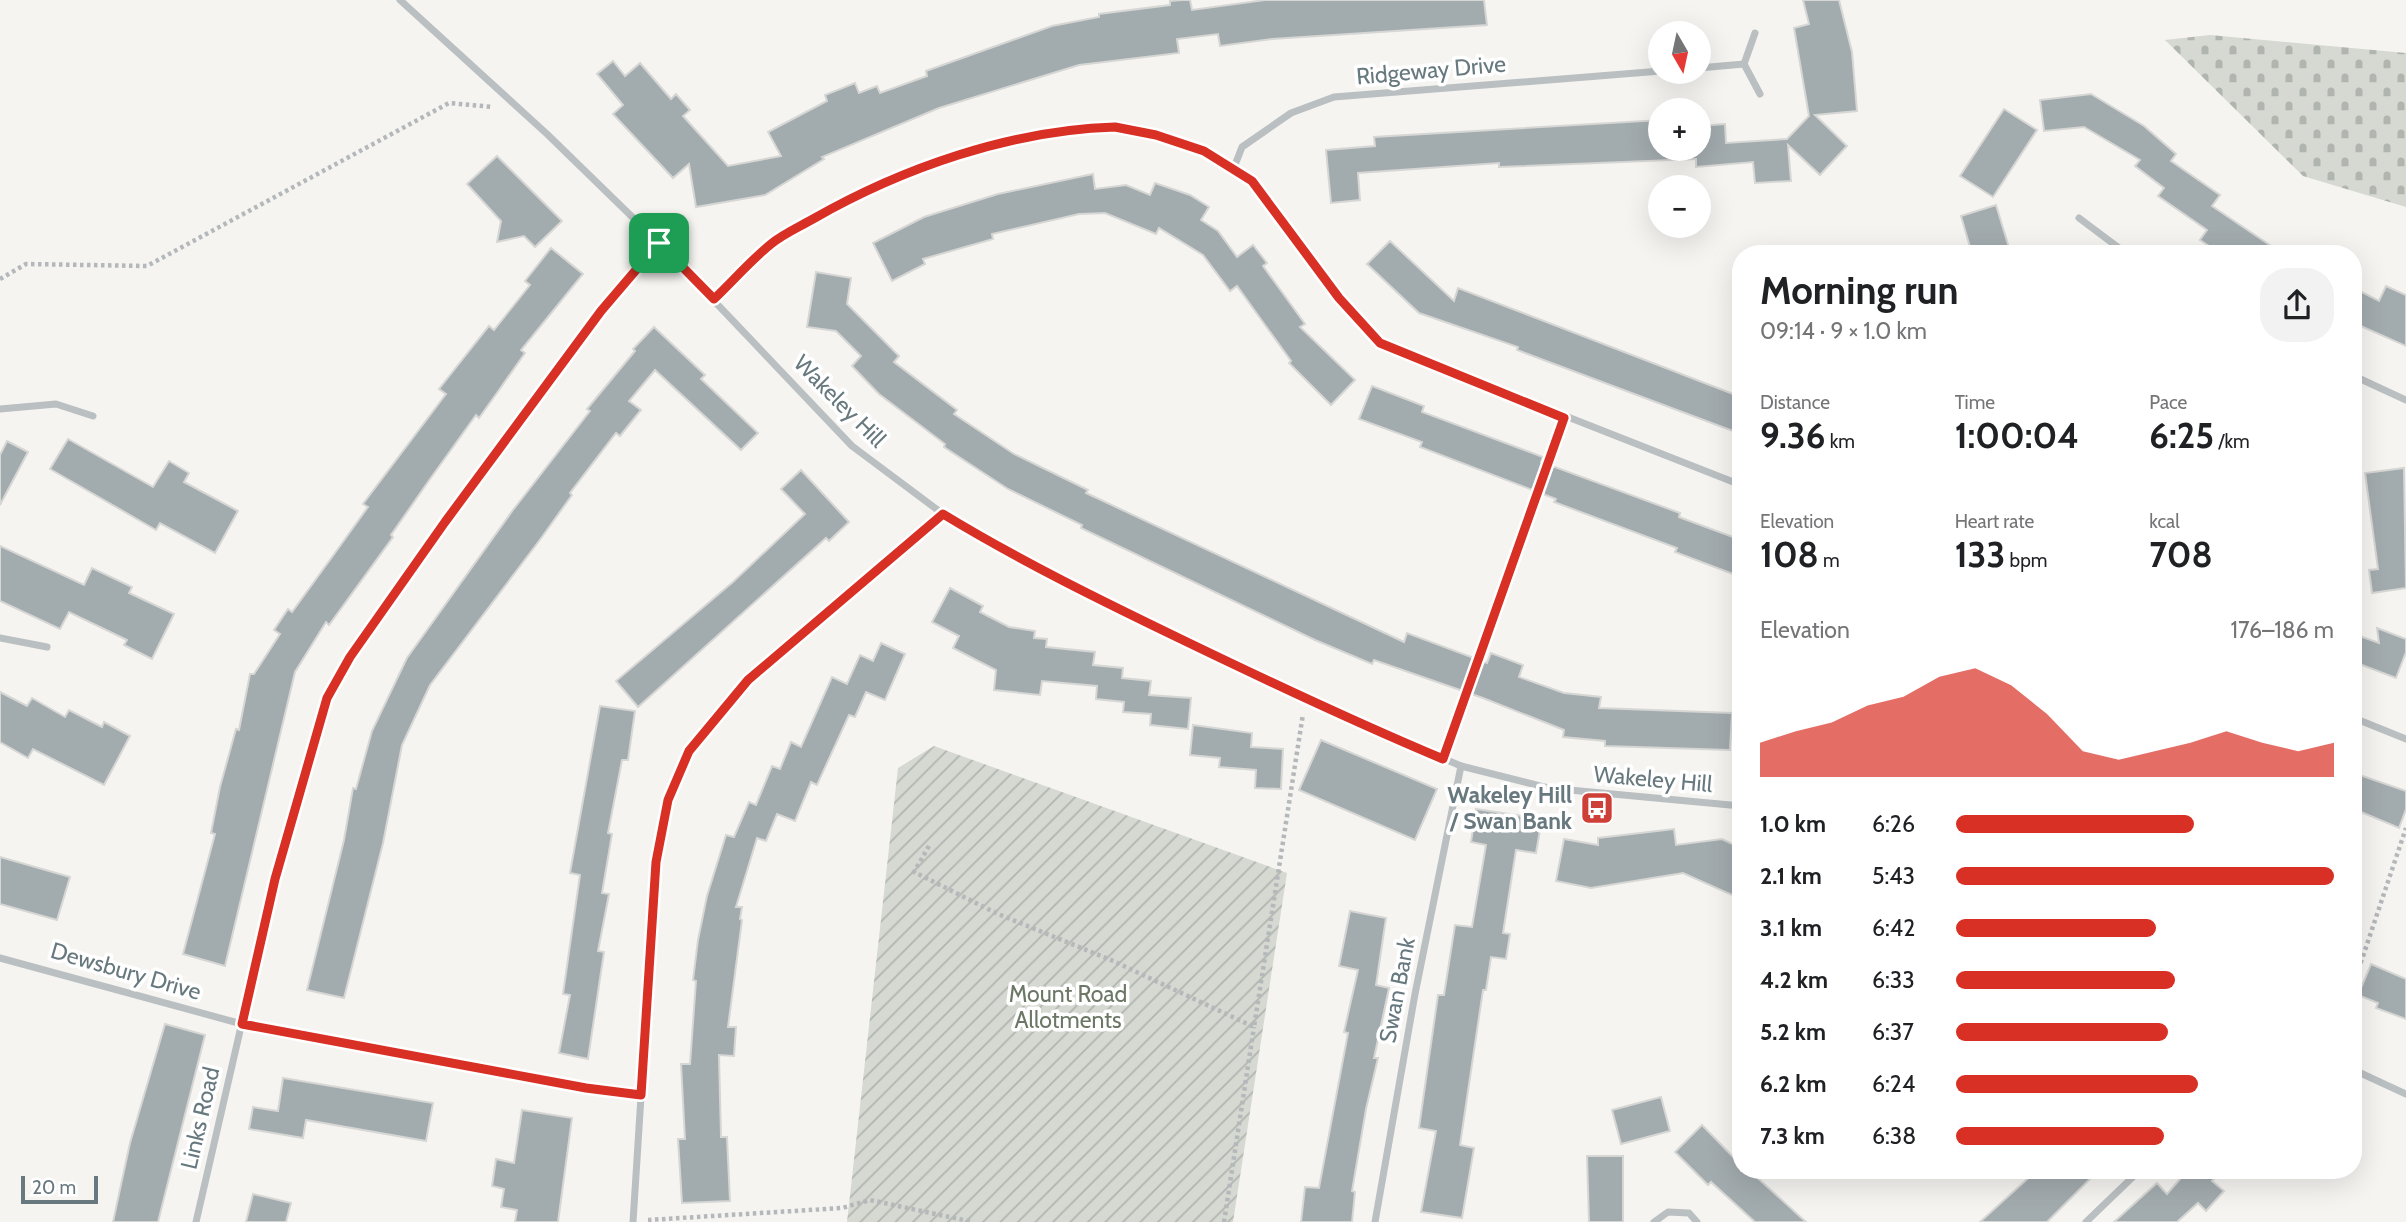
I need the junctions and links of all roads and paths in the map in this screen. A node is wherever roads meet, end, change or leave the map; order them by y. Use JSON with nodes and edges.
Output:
{"nodes":[{"id":1,"x":400,"y":0,"type":"edge"},
{"id":2,"x":1755,"y":33,"type":"dead end"},
{"id":3,"x":1744,"y":64,"type":"junction"},
{"id":4,"x":1712,"y":67,"type":"edge"},
{"id":5,"x":1648,"y":72,"type":"edge"},
{"id":6,"x":1760,"y":94,"type":"dead end"},
{"id":7,"x":524,"y":114,"type":"junction"},
{"id":8,"x":1233,"y":170,"type":"junction"},
{"id":9,"x":2079,"y":218,"type":"dead end"},
{"id":10,"x":659,"y":243,"type":"junction"},
{"id":11,"x":2115,"y":245,"type":"edge"},
{"id":12,"x":0,"y":279,"type":"edge"},
{"id":13,"x":714,"y":299,"type":"junction"},
{"id":14,"x":2362,"y":380,"type":"edge"},
{"id":15,"x":2406,"y":400,"type":"edge"},
{"id":16,"x":0,"y":409,"type":"edge"},
{"id":17,"x":93,"y":416,"type":"dead end"},
{"id":18,"x":1564,"y":418,"type":"junction"},
{"id":19,"x":1732,"y":482,"type":"edge"},
{"id":20,"x":943,"y":514,"type":"junction"},
{"id":21,"x":0,"y":638,"type":"edge"},
{"id":22,"x":47,"y":648,"type":"dead end"},
{"id":23,"x":1307,"y":700,"type":"junction"},
{"id":24,"x":2362,"y":721,"type":"edge"},
{"id":25,"x":2406,"y":739,"type":"edge"},
{"id":26,"x":1443,"y":759,"type":"junction"},
{"id":27,"x":1461,"y":766,"type":"junction"},
{"id":28,"x":1732,"y":805,"type":"edge"},
{"id":29,"x":2406,"y":828,"type":"edge"},
{"id":30,"x":929,"y":846,"type":"dead end"},
{"id":31,"x":0,"y":958,"type":"edge"},
{"id":32,"x":2362,"y":959,"type":"edge"},
{"id":33,"x":242,"y":1024,"type":"junction"},
{"id":34,"x":1254,"y":1027,"type":"junction"},
{"id":35,"x":2362,"y":1074,"type":"edge"},
{"id":36,"x":2406,"y":1094,"type":"edge"},
{"id":37,"x":641,"y":1095,"type":"junction"},
{"id":38,"x":2131,"y":1179,"type":"edge"},
{"id":39,"x":197,"y":1222,"type":"edge"},
{"id":40,"x":633,"y":1222,"type":"edge"},
{"id":41,"x":973,"y":1222,"type":"edge"},
{"id":42,"x":1224,"y":1222,"type":"edge"},
{"id":43,"x":1375,"y":1222,"type":"edge"},
{"id":44,"x":1654,"y":1222,"type":"edge"},
{"id":45,"x":1697,"y":1222,"type":"edge"},
{"id":46,"x":2085,"y":1222,"type":"edge"}],
"edges":[{"from":1,"to":7,"type":"street","name":"Wakeley Hill"},
{"from":2,"to":3,"type":"street"},
{"from":3,"to":4,"type":"street"},
{"from":3,"to":6,"type":"street"},
{"from":5,"to":8,"type":"street","name":"Ridgeway Drive"},
{"from":7,"to":10,"type":"street","name":"Wakeley Hill"},
{"from":7,"to":12,"type":"path"},
{"from":8,"to":13,"type":"street"},
{"from":8,"to":18,"type":"street"},
{"from":9,"to":11,"type":"street"},
{"from":10,"to":13,"type":"street","name":"Wakeley Hill"},
{"from":10,"to":33,"type":"street","name":"Links Road"},
{"from":13,"to":20,"type":"street","name":"Wakeley Hill"},
{"from":14,"to":15,"type":"street"},
{"from":16,"to":17,"type":"street"},
{"from":18,"to":19,"type":"street"},
{"from":18,"to":26,"type":"path"},
{"from":20,"to":23,"type":"street","name":"Wakeley Hill"},
{"from":20,"to":37,"type":"street"},
{"from":21,"to":22,"type":"street"},
{"from":23,"to":26,"type":"street","name":"Wakeley Hill"},
{"from":23,"to":34,"type":"path"},
{"from":24,"to":25,"type":"street"},
{"from":26,"to":27,"type":"street","name":"Wakeley Hill"},
{"from":27,"to":28,"type":"street","name":"Wakeley Hill"},
{"from":27,"to":43,"type":"street","name":"Swan Bank"},
{"from":29,"to":32,"type":"path"},
{"from":30,"to":34,"type":"path"},
{"from":31,"to":33,"type":"street","name":"Dewsbury Drive"},
{"from":33,"to":37,"type":"street"},
{"from":33,"to":39,"type":"street","name":"Links Road"},
{"from":34,"to":42,"type":"path"},
{"from":35,"to":36,"type":"street"},
{"from":37,"to":40,"type":"street"},
{"from":38,"to":46,"type":"street"},
{"from":40,"to":41,"type":"path"},
{"from":44,"to":45,"type":"street"}]}
